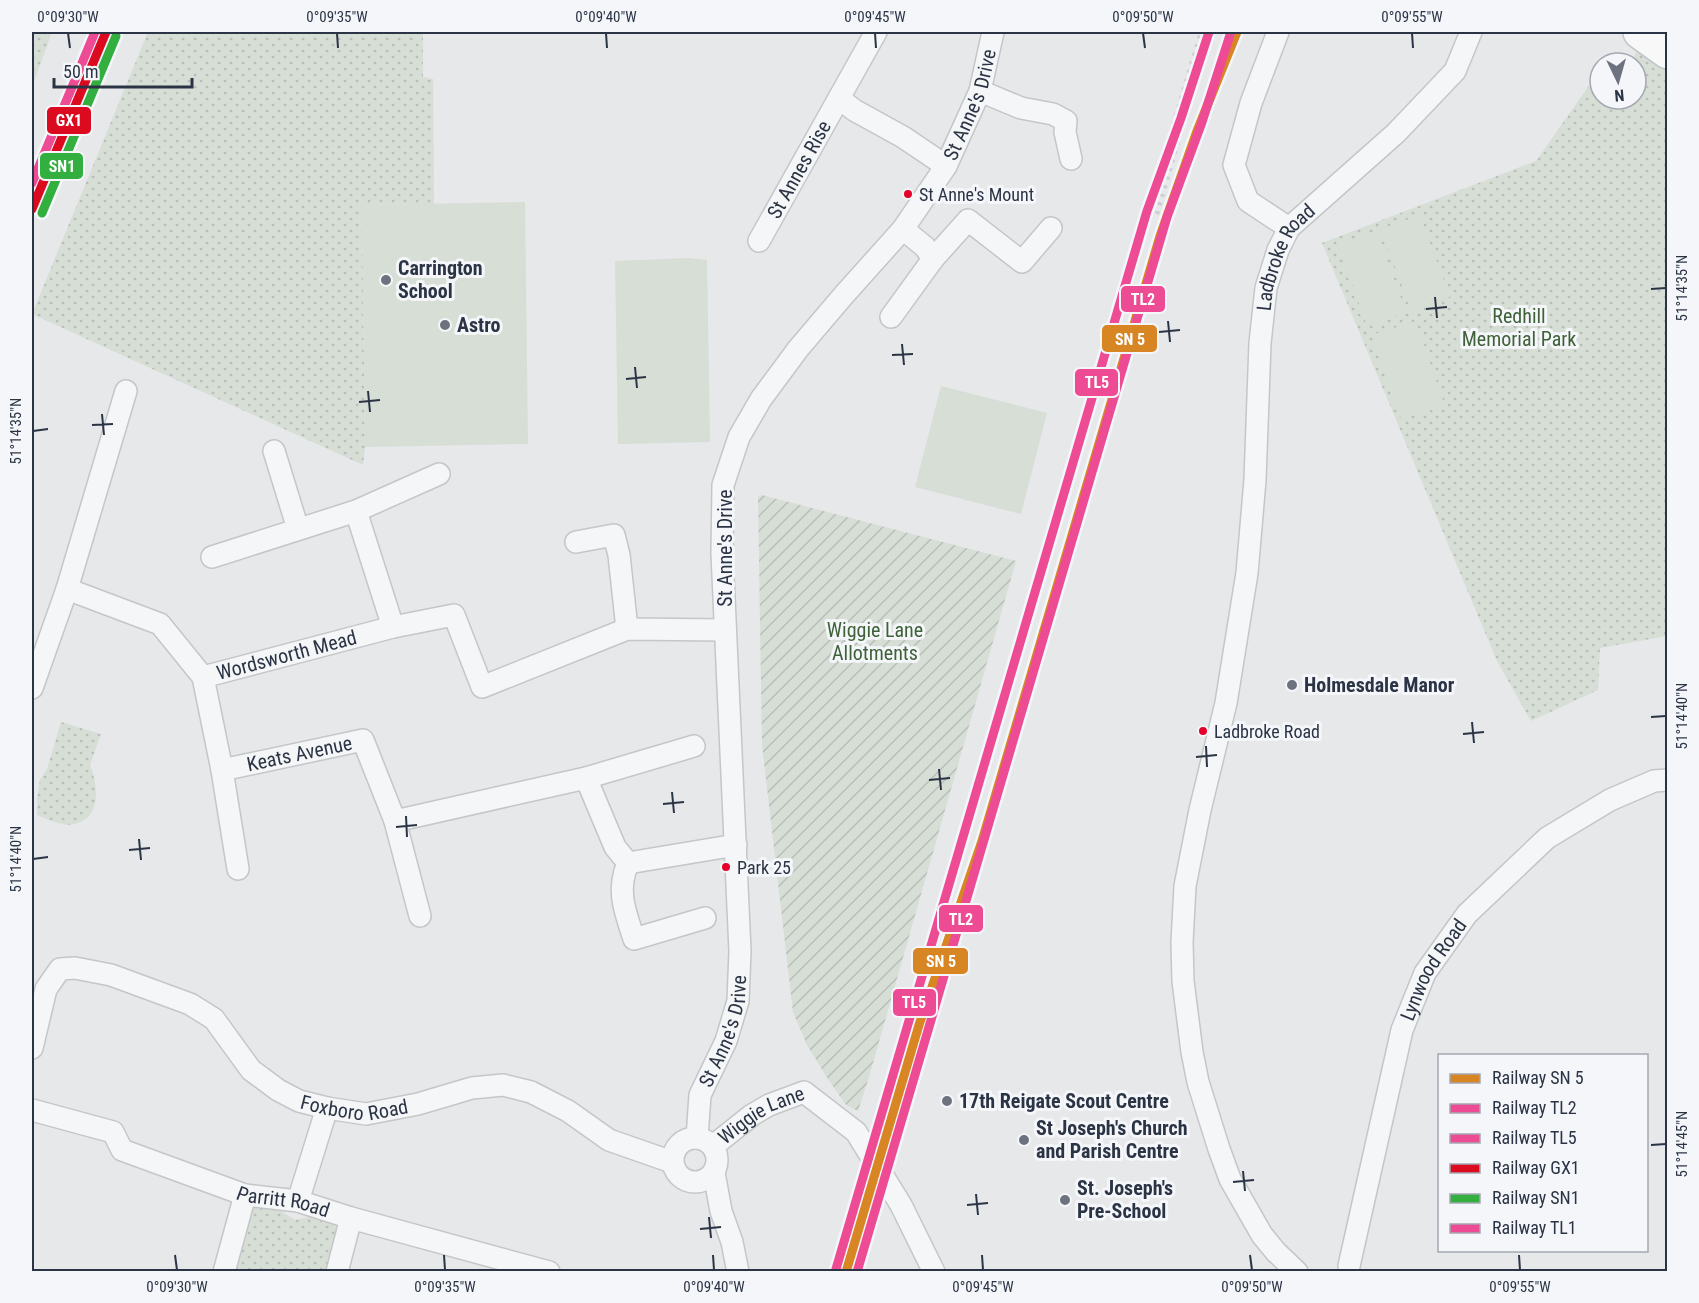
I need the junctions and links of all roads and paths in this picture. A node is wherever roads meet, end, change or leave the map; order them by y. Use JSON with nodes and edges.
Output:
{"nodes":[{"id":1,"x":876,"y":32,"type":"edge"},
{"id":2,"x":993,"y":32,"type":"edge"},
{"id":3,"x":1278,"y":32,"type":"edge"},
{"id":4,"x":1471,"y":32,"type":"edge"},
{"id":5,"x":1640,"y":32,"type":"edge"},
{"id":6,"x":1668,"y":52,"type":"edge"},
{"id":7,"x":980,"y":91,"type":"junction"},
{"id":8,"x":839,"y":98,"type":"junction"},
{"id":9,"x":1071,"y":159,"type":"dead end"},
{"id":10,"x":946,"y":166,"type":"junction"},
{"id":11,"x":1051,"y":228,"type":"dead end"},
{"id":12,"x":1289,"y":228,"type":"junction"},
{"id":13,"x":903,"y":230,"type":"junction"},
{"id":14,"x":759,"y":241,"type":"dead end"},
{"id":15,"x":933,"y":259,"type":"junction"},
{"id":16,"x":891,"y":317,"type":"dead end"},
{"id":17,"x":126,"y":391,"type":"dead end"},
{"id":18,"x":274,"y":451,"type":"dead end"},
{"id":19,"x":439,"y":474,"type":"dead end"},
{"id":20,"x":356,"y":511,"type":"junction"},
{"id":21,"x":298,"y":529,"type":"junction"},
{"id":22,"x":576,"y":542,"type":"dead end"},
{"id":23,"x":212,"y":557,"type":"dead end"},
{"id":24,"x":67,"y":589,"type":"junction"},
{"id":25,"x":393,"y":627,"type":"junction"},
{"id":26,"x":627,"y":629,"type":"junction"},
{"id":27,"x":725,"y":630,"type":"junction"},
{"id":28,"x":203,"y":677,"type":"junction"},
{"id":29,"x":32,"y":688,"type":"edge"},
{"id":30,"x":694,"y":746,"type":"dead end"},
{"id":31,"x":222,"y":770,"type":"junction"},
{"id":32,"x":586,"y":777,"type":"junction"},
{"id":33,"x":1668,"y":780,"type":"edge"},
{"id":34,"x":395,"y":821,"type":"junction"},
{"id":35,"x":736,"y":846,"type":"junction"},
{"id":36,"x":628,"y":863,"type":"junction"},
{"id":37,"x":238,"y":869,"type":"dead end"},
{"id":38,"x":420,"y":916,"type":"dead end"},
{"id":39,"x":705,"y":918,"type":"dead end"},
{"id":40,"x":32,"y":1048,"type":"edge"},
{"id":41,"x":327,"y":1108,"type":"junction"},
{"id":42,"x":32,"y":1110,"type":"edge"},
{"id":43,"x":705,"y":1142,"type":"junction"},
{"id":44,"x":672,"y":1162,"type":"junction"},
{"id":45,"x":714,"y":1173,"type":"junction"},
{"id":46,"x":245,"y":1195,"type":"junction"},
{"id":47,"x":298,"y":1201,"type":"junction"},
{"id":48,"x":351,"y":1218,"type":"junction"},
{"id":49,"x":1350,"y":1266,"type":"dead end"},
{"id":50,"x":1293,"y":1271,"type":"edge"},
{"id":51,"x":224,"y":1272,"type":"edge"},
{"id":52,"x":337,"y":1272,"type":"edge"},
{"id":53,"x":549,"y":1272,"type":"edge"},
{"id":54,"x":738,"y":1272,"type":"edge"},
{"id":55,"x":934,"y":1272,"type":"edge"}],
"edges":[{"from":1,"to":8,"type":"street","name":"St Annes Rise"},
{"from":2,"to":7,"type":"street","name":"St Anne's Drive"},
{"from":3,"to":12,"type":"street"},
{"from":4,"to":12,"type":"street","name":"Ladbroke Road"},
{"from":5,"to":6,"type":"main road"},
{"from":7,"to":9,"type":"street"},
{"from":7,"to":10,"type":"street","name":"St Anne's Drive"},
{"from":8,"to":10,"type":"street","name":"St Annes Rise"},
{"from":8,"to":14,"type":"street","name":"St Annes Rise"},
{"from":10,"to":13,"type":"street","name":"St Anne's Drive"},
{"from":11,"to":15,"type":"street"},
{"from":12,"to":50,"type":"street","name":"Ladbroke Road"},
{"from":13,"to":15,"type":"street"},
{"from":13,"to":27,"type":"street","name":"St Anne's Drive"},
{"from":15,"to":16,"type":"street"},
{"from":17,"to":24,"type":"street"},
{"from":18,"to":21,"type":"street"},
{"from":19,"to":20,"type":"street"},
{"from":20,"to":21,"type":"street"},
{"from":20,"to":25,"type":"street"},
{"from":21,"to":23,"type":"street"},
{"from":22,"to":26,"type":"street"},
{"from":24,"to":28,"type":"street","name":"Wordsworth Mead"},
{"from":24,"to":29,"type":"street"},
{"from":25,"to":26,"type":"street","name":"Wordsworth Mead"},
{"from":25,"to":28,"type":"street","name":"Wordsworth Mead"},
{"from":26,"to":27,"type":"street","name":"Wordsworth Mead"},
{"from":27,"to":35,"type":"street","name":"St Anne's Drive"},
{"from":28,"to":31,"type":"street","name":"Keats Avenue"},
{"from":30,"to":32,"type":"street"},
{"from":31,"to":34,"type":"street","name":"Keats Avenue"},
{"from":31,"to":37,"type":"street","name":"Keats Avenue"},
{"from":32,"to":34,"type":"street"},
{"from":32,"to":36,"type":"street"},
{"from":33,"to":49,"type":"street","name":"Lynwood Road"},
{"from":34,"to":38,"type":"street","name":"Keats Avenue"},
{"from":35,"to":36,"type":"street"},
{"from":35,"to":43,"type":"street","name":"St Anne's Drive"},
{"from":36,"to":39,"type":"street"},
{"from":40,"to":41,"type":"street","name":"Foxboro Road"},
{"from":41,"to":44,"type":"street","name":"Foxboro Road"},
{"from":41,"to":47,"type":"street"},
{"from":42,"to":46,"type":"street","name":"Parritt Road"},
{"from":43,"to":44,"type":"street"},
{"from":43,"to":45,"type":"street"},
{"from":43,"to":55,"type":"street","name":"Wiggie Lane"},
{"from":44,"to":45,"type":"street"},
{"from":45,"to":54,"type":"street"},
{"from":46,"to":47,"type":"street","name":"Parritt Road"},
{"from":46,"to":51,"type":"street"},
{"from":47,"to":48,"type":"street","name":"Parritt Road"},
{"from":48,"to":52,"type":"street"},
{"from":48,"to":53,"type":"street","name":"Parritt Road"}]}
